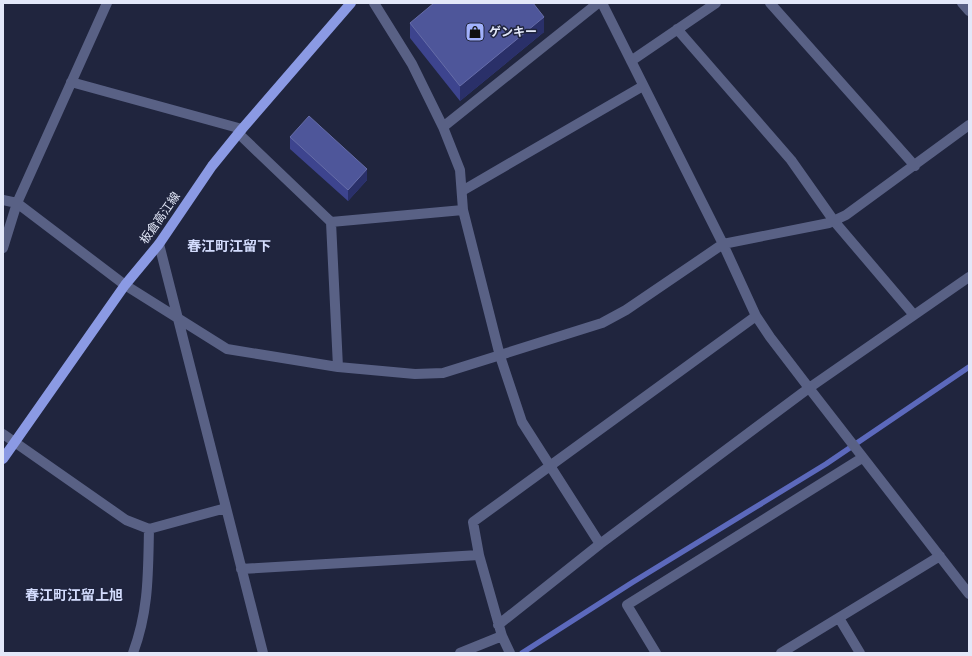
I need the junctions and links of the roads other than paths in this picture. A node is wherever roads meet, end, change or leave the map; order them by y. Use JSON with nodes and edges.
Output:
{"nodes":[{"id":1,"x":107,"y":3,"type":"edge"},
{"id":2,"x":351,"y":3,"type":"edge"},
{"id":3,"x":374,"y":3,"type":"edge"},
{"id":4,"x":598,"y":3,"type":"edge"},
{"id":5,"x":602,"y":3,"type":"edge"},
{"id":6,"x":716,"y":3,"type":"edge"},
{"id":7,"x":770,"y":3,"type":"edge"},
{"id":8,"x":962,"y":3,"type":"edge"},
{"id":9,"x":969,"y":11,"type":"edge"},
{"id":10,"x":677,"y":29,"type":"junction"},
{"id":11,"x":631,"y":61,"type":"junction"},
{"id":12,"x":71,"y":82,"type":"junction"},
{"id":13,"x":643,"y":86,"type":"junction"},
{"id":14,"x":969,"y":125,"type":"edge"},
{"id":15,"x":443,"y":127,"type":"junction"},
{"id":16,"x":240,"y":131,"type":"junction"},
{"id":17,"x":915,"y":166,"type":"junction"},
{"id":18,"x":462,"y":191,"type":"junction"},
{"id":19,"x":3,"y":200,"type":"edge"},
{"id":20,"x":17,"y":203,"type":"junction"},
{"id":21,"x":463,"y":210,"type":"junction"},
{"id":22,"x":834,"y":221,"type":"junction"},
{"id":23,"x":331,"y":222,"type":"junction"},
{"id":24,"x":159,"y":244,"type":"junction"},
{"id":25,"x":723,"y":244,"type":"junction"},
{"id":26,"x":3,"y":248,"type":"edge"},
{"id":27,"x":969,"y":277,"type":"edge"},
{"id":28,"x":125,"y":285,"type":"junction"},
{"id":29,"x":914,"y":315,"type":"junction"},
{"id":30,"x":756,"y":316,"type":"junction"},
{"id":31,"x":178,"y":318,"type":"junction"},
{"id":32,"x":500,"y":356,"type":"junction"},
{"id":33,"x":338,"y":367,"type":"junction"},
{"id":34,"x":809,"y":388,"type":"junction"},
{"id":35,"x":3,"y":434,"type":"edge"},
{"id":36,"x":16,"y":441,"type":"junction"},
{"id":37,"x":862,"y":458,"type":"junction"},
{"id":38,"x":3,"y":459,"type":"edge"},
{"id":39,"x":550,"y":466,"type":"junction"},
{"id":40,"x":226,"y":508,"type":"junction"},
{"id":41,"x":148,"y":528,"type":"junction"},
{"id":42,"x":600,"y":544,"type":"junction"},
{"id":43,"x":478,"y":555,"type":"junction"},
{"id":44,"x":940,"y":556,"type":"junction"},
{"id":45,"x":242,"y":569,"type":"junction"},
{"id":46,"x":969,"y":594,"type":"edge"},
{"id":47,"x":839,"y":618,"type":"junction"},
{"id":48,"x":498,"y":625,"type":"junction"},
{"id":49,"x":502,"y":636,"type":"junction"},
{"id":50,"x":133,"y":653,"type":"edge"},
{"id":51,"x":263,"y":653,"type":"edge"},
{"id":52,"x":460,"y":653,"type":"edge"},
{"id":53,"x":510,"y":653,"type":"edge"},
{"id":54,"x":656,"y":653,"type":"edge"},
{"id":55,"x":781,"y":653,"type":"edge"},
{"id":56,"x":860,"y":653,"type":"edge"}],
"edges":[{"from":1,"to":12,"type":"street"},
{"from":2,"to":16,"type":"main road","name":"板倉高江線"},
{"from":3,"to":15,"type":"street"},
{"from":4,"to":15,"type":"street"},
{"from":5,"to":11,"type":"street"},
{"from":6,"to":10,"type":"street"},
{"from":7,"to":17,"type":"street"},
{"from":8,"to":9,"type":"street"},
{"from":10,"to":11,"type":"street"},
{"from":10,"to":22,"type":"street"},
{"from":11,"to":13,"type":"street"},
{"from":12,"to":16,"type":"street"},
{"from":12,"to":20,"type":"street"},
{"from":13,"to":18,"type":"street"},
{"from":13,"to":25,"type":"street"},
{"from":14,"to":17,"type":"street"},
{"from":15,"to":18,"type":"street"},
{"from":16,"to":23,"type":"street"},
{"from":16,"to":24,"type":"main road","name":"板倉高江線"},
{"from":17,"to":22,"type":"street"},
{"from":18,"to":21,"type":"street"},
{"from":19,"to":20,"type":"street"},
{"from":20,"to":26,"type":"street"},
{"from":20,"to":28,"type":"street"},
{"from":21,"to":23,"type":"street"},
{"from":21,"to":32,"type":"street"},
{"from":22,"to":25,"type":"street"},
{"from":22,"to":29,"type":"street"},
{"from":23,"to":33,"type":"street"},
{"from":24,"to":28,"type":"main road","name":"板倉高江線"},
{"from":24,"to":31,"type":"street"},
{"from":25,"to":30,"type":"street"},
{"from":25,"to":32,"type":"street"},
{"from":27,"to":29,"type":"street"},
{"from":28,"to":31,"type":"street"},
{"from":28,"to":36,"type":"main road","name":"板倉高江線"},
{"from":29,"to":34,"type":"street"},
{"from":30,"to":34,"type":"street"},
{"from":30,"to":39,"type":"street"},
{"from":31,"to":33,"type":"street"},
{"from":31,"to":40,"type":"street"},
{"from":32,"to":33,"type":"street"},
{"from":32,"to":39,"type":"street"},
{"from":34,"to":37,"type":"street"},
{"from":34,"to":42,"type":"street"},
{"from":35,"to":36,"type":"street"},
{"from":36,"to":38,"type":"main road","name":"板倉高江線"},
{"from":36,"to":41,"type":"street"},
{"from":37,"to":44,"type":"street"},
{"from":37,"to":54,"type":"street"},
{"from":39,"to":42,"type":"street"},
{"from":39,"to":43,"type":"street"},
{"from":40,"to":41,"type":"street"},
{"from":40,"to":45,"type":"street"},
{"from":41,"to":50,"type":"street"},
{"from":42,"to":48,"type":"street"},
{"from":43,"to":45,"type":"street"},
{"from":43,"to":48,"type":"street"},
{"from":44,"to":46,"type":"street"},
{"from":44,"to":47,"type":"street"},
{"from":45,"to":51,"type":"street"},
{"from":47,"to":55,"type":"street"},
{"from":47,"to":56,"type":"street"},
{"from":48,"to":49,"type":"street"},
{"from":49,"to":52,"type":"street"},
{"from":49,"to":53,"type":"street"}]}
